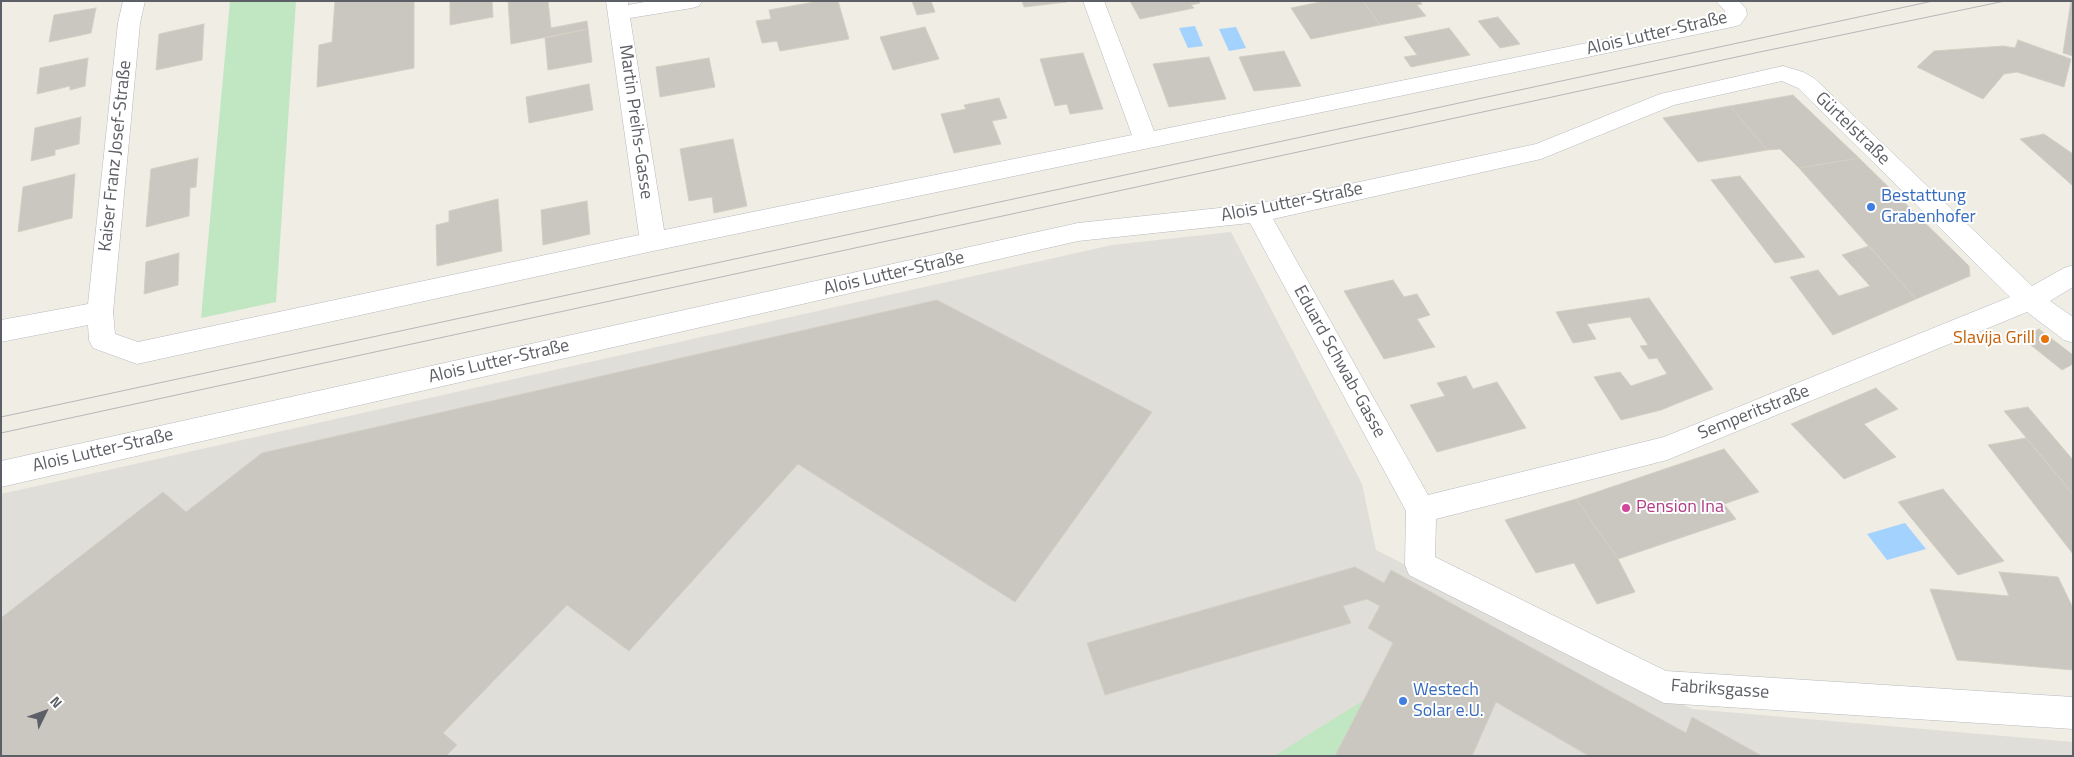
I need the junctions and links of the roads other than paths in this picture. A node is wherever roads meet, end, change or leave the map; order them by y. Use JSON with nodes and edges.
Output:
{"nodes":[{"id":1,"x":134,"y":1,"type":"edge"},
{"id":2,"x":692,"y":1,"type":"edge"},
{"id":3,"x":1094,"y":1,"type":"edge"},
{"id":4,"x":1726,"y":1,"type":"edge"},
{"id":5,"x":619,"y":7,"type":"edge"},
{"id":6,"x":1783,"y":74,"type":"joint"},
{"id":7,"x":1146,"y":141,"type":"junction"},
{"id":8,"x":1257,"y":213,"type":"junction"},
{"id":9,"x":653,"y":242,"type":"junction"},
{"id":10,"x":2073,"y":275,"type":"edge"},
{"id":11,"x":2030,"y":300,"type":"junction"},
{"id":12,"x":100,"y":312,"type":"junction"},
{"id":13,"x":1,"y":332,"type":"edge"},
{"id":14,"x":2073,"y":332,"type":"edge"},
{"id":15,"x":1,"y":474,"type":"edge"},
{"id":16,"x":1420,"y":510,"type":"junction"},
{"id":17,"x":2073,"y":713,"type":"edge"}],
"edges":[{"from":1,"to":12,"type":"street","name":"Kaiser Franz Josef-Straße"},
{"from":2,"to":5,"type":"street"},
{"from":3,"to":7,"type":"street"},
{"from":4,"to":7,"type":"street","name":"Alois Lutter-Straße"},
{"from":5,"to":9,"type":"street","name":"Martin Preihs-Gasse"},
{"from":6,"to":8,"type":"street","name":"Alois Lutter-Straße"},
{"from":6,"to":11,"type":"street","name":"Gürtelstraße"},
{"from":7,"to":9,"type":"street","name":"Alois Lutter-Straße"},
{"from":8,"to":15,"type":"street","name":"Alois Lutter-Straße"},
{"from":8,"to":16,"type":"street","name":"Eduard Schwab-Gasse"},
{"from":9,"to":12,"type":"street","name":"Alois Lutter-Straße"},
{"from":10,"to":11,"type":"street","name":"Semperitstraße"},
{"from":11,"to":14,"type":"street","name":"Gürtelstraße"},
{"from":11,"to":16,"type":"street","name":"Semperitstraße"},
{"from":12,"to":13,"type":"street"},
{"from":16,"to":17,"type":"street","name":"Fabriksgasse"}]}
